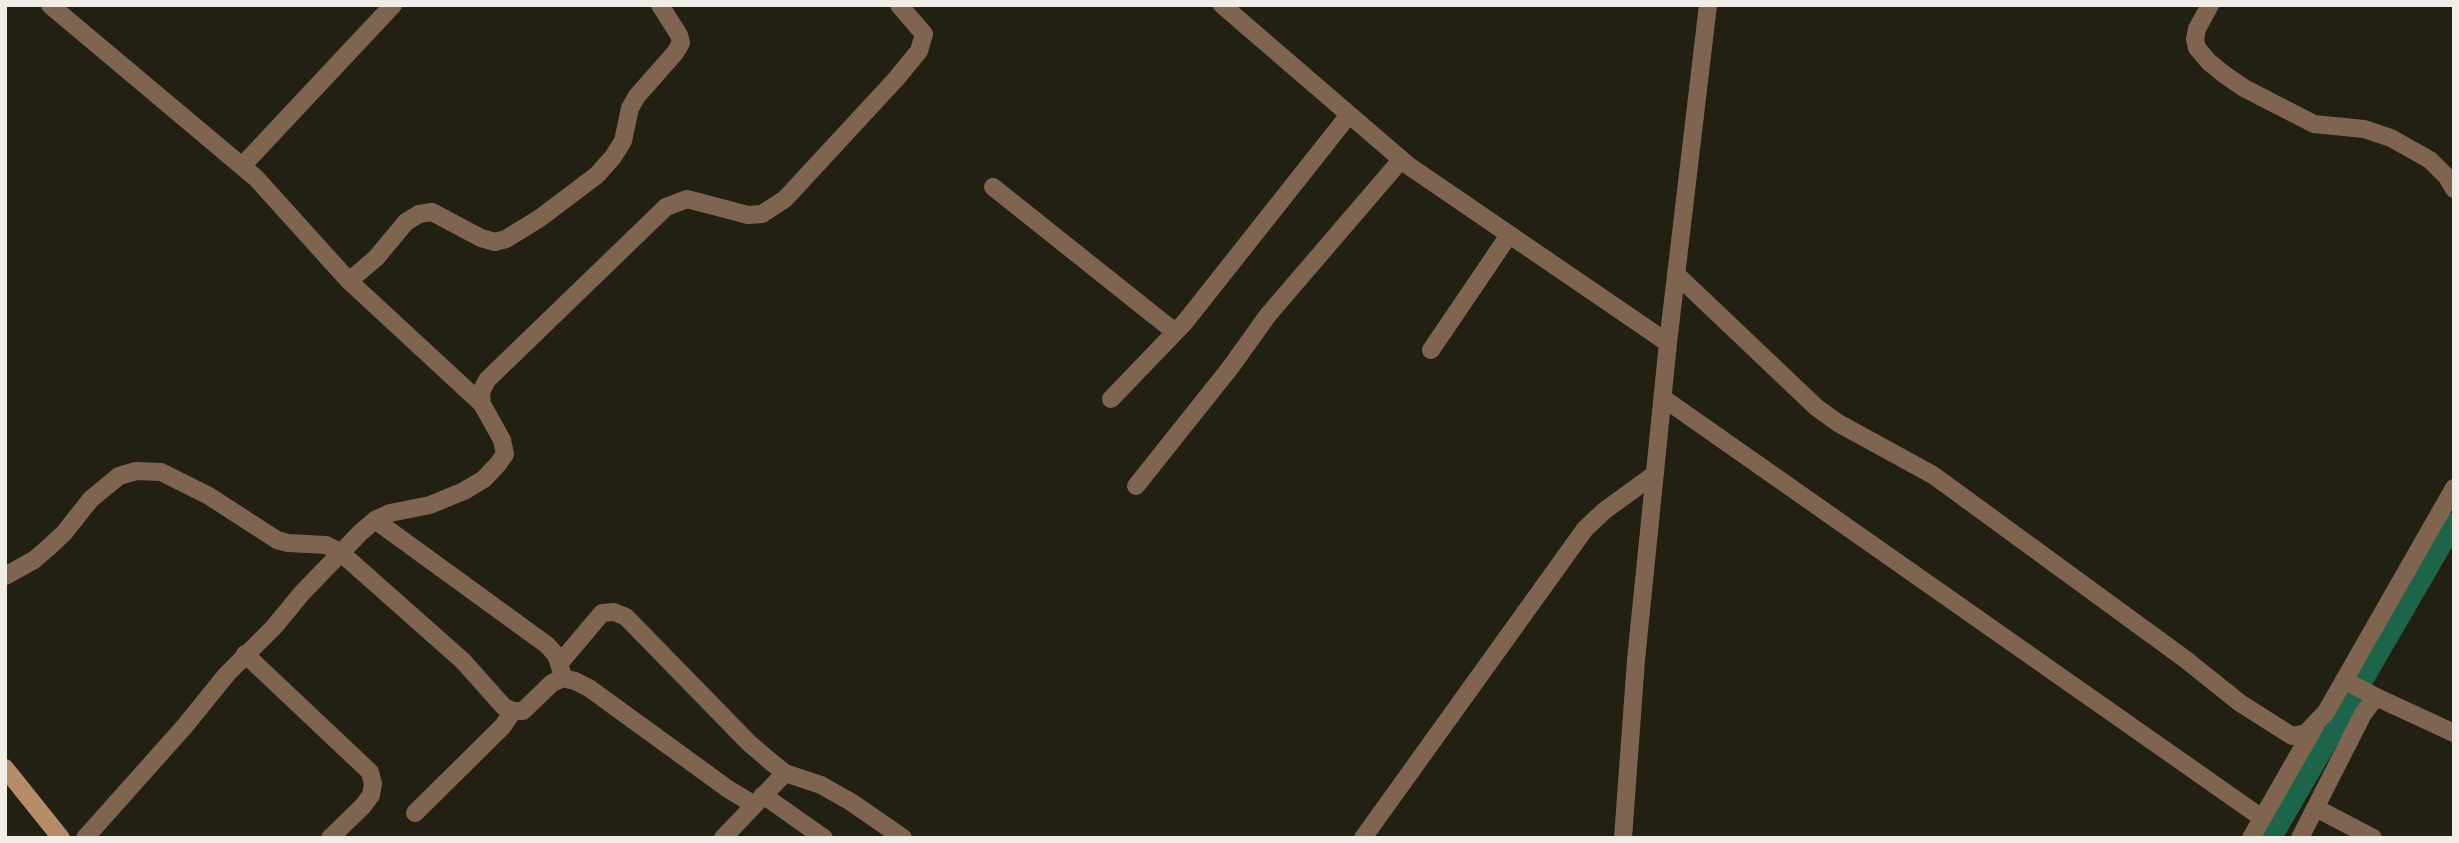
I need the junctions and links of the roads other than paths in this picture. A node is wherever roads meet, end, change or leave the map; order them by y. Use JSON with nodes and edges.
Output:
{"nodes":[{"id":1,"x":50,"y":5,"type":"edge"},
{"id":2,"x":393,"y":5,"type":"edge"},
{"id":3,"x":660,"y":5,"type":"edge"},
{"id":4,"x":899,"y":5,"type":"edge"},
{"id":5,"x":1222,"y":5,"type":"edge"},
{"id":6,"x":1708,"y":5,"type":"edge"},
{"id":7,"x":2210,"y":5,"type":"edge"},
{"id":8,"x":1348,"y":116,"type":"junction"},
{"id":9,"x":1401,"y":160,"type":"junction"},
{"id":10,"x":243,"y":165,"type":"junction"},
{"id":11,"x":993,"y":187,"type":"dead end"},
{"id":12,"x":2454,"y":189,"type":"edge"},
{"id":13,"x":1509,"y":235,"type":"junction"},
{"id":14,"x":1676,"y":274,"type":"junction"},
{"id":15,"x":349,"y":281,"type":"junction"},
{"id":16,"x":1175,"y":332,"type":"junction"},
{"id":17,"x":1668,"y":343,"type":"junction"},
{"id":18,"x":1431,"y":349,"type":"dead end"},
{"id":19,"x":1663,"y":398,"type":"junction"},
{"id":20,"x":1111,"y":399,"type":"dead end"},
{"id":21,"x":482,"y":404,"type":"junction"},
{"id":22,"x":1655,"y":474,"type":"junction"},
{"id":23,"x":1136,"y":486,"type":"dead end"},
{"id":24,"x":2454,"y":488,"type":"edge"},
{"id":25,"x":375,"y":520,"type":"junction"},
{"id":26,"x":340,"y":552,"type":"junction"},
{"id":27,"x":5,"y":576,"type":"edge"},
{"id":28,"x":246,"y":654,"type":"junction"},
{"id":29,"x":561,"y":671,"type":"junction"},
{"id":30,"x":2344,"y":680,"type":"junction"},
{"id":31,"x":2376,"y":697,"type":"junction"},
{"id":32,"x":513,"y":711,"type":"junction"},
{"id":33,"x":2315,"y":726,"type":"junction"},
{"id":34,"x":2454,"y":733,"type":"edge"},
{"id":35,"x":5,"y":768,"type":"edge"},
{"id":36,"x":785,"y":773,"type":"junction"},
{"id":37,"x":758,"y":800,"type":"junction"},
{"id":38,"x":2316,"y":808,"type":"junction"},
{"id":39,"x":415,"y":813,"type":"dead end"},
{"id":40,"x":2262,"y":818,"type":"junction"},
{"id":41,"x":61,"y":838,"type":"edge"},
{"id":42,"x":85,"y":838,"type":"edge"},
{"id":43,"x":330,"y":838,"type":"edge"},
{"id":44,"x":723,"y":838,"type":"edge"},
{"id":45,"x":824,"y":838,"type":"edge"},
{"id":46,"x":903,"y":838,"type":"edge"},
{"id":47,"x":1363,"y":838,"type":"edge"},
{"id":48,"x":1623,"y":838,"type":"edge"},
{"id":49,"x":2251,"y":838,"type":"edge"},
{"id":50,"x":2300,"y":838,"type":"edge"},
{"id":51,"x":2373,"y":838,"type":"edge"}],
"edges":[{"from":1,"to":10,"type":"street"},
{"from":2,"to":10,"type":"street"},
{"from":3,"to":15,"type":"street"},
{"from":4,"to":21,"type":"street"},
{"from":5,"to":8,"type":"street"},
{"from":6,"to":14,"type":"street"},
{"from":7,"to":12,"type":"street"},
{"from":8,"to":9,"type":"street"},
{"from":8,"to":16,"type":"street"},
{"from":9,"to":13,"type":"street"},
{"from":9,"to":23,"type":"street"},
{"from":10,"to":15,"type":"street"},
{"from":11,"to":16,"type":"street"},
{"from":13,"to":17,"type":"street"},
{"from":13,"to":18,"type":"street"},
{"from":14,"to":17,"type":"street"},
{"from":14,"to":33,"type":"street"},
{"from":15,"to":21,"type":"street"},
{"from":16,"to":20,"type":"street"},
{"from":17,"to":19,"type":"street"},
{"from":19,"to":22,"type":"street"},
{"from":19,"to":40,"type":"street"},
{"from":21,"to":25,"type":"street"},
{"from":22,"to":47,"type":"street"},
{"from":22,"to":48,"type":"street"},
{"from":24,"to":30,"type":"street"},
{"from":25,"to":26,"type":"street"},
{"from":25,"to":29,"type":"street"},
{"from":26,"to":27,"type":"street"},
{"from":26,"to":28,"type":"street"},
{"from":26,"to":32,"type":"street"},
{"from":28,"to":42,"type":"street"},
{"from":28,"to":43,"type":"street"},
{"from":29,"to":32,"type":"street"},
{"from":29,"to":36,"type":"street"},
{"from":29,"to":37,"type":"street"},
{"from":30,"to":31,"type":"street"},
{"from":30,"to":33,"type":"street"},
{"from":31,"to":34,"type":"street"},
{"from":31,"to":38,"type":"street"},
{"from":32,"to":39,"type":"street"},
{"from":33,"to":40,"type":"street"},
{"from":35,"to":41,"type":"street"},
{"from":36,"to":37,"type":"street"},
{"from":36,"to":46,"type":"street"},
{"from":37,"to":44,"type":"street"},
{"from":37,"to":45,"type":"street"},
{"from":38,"to":50,"type":"street"},
{"from":38,"to":51,"type":"street"},
{"from":40,"to":49,"type":"street"}]}
